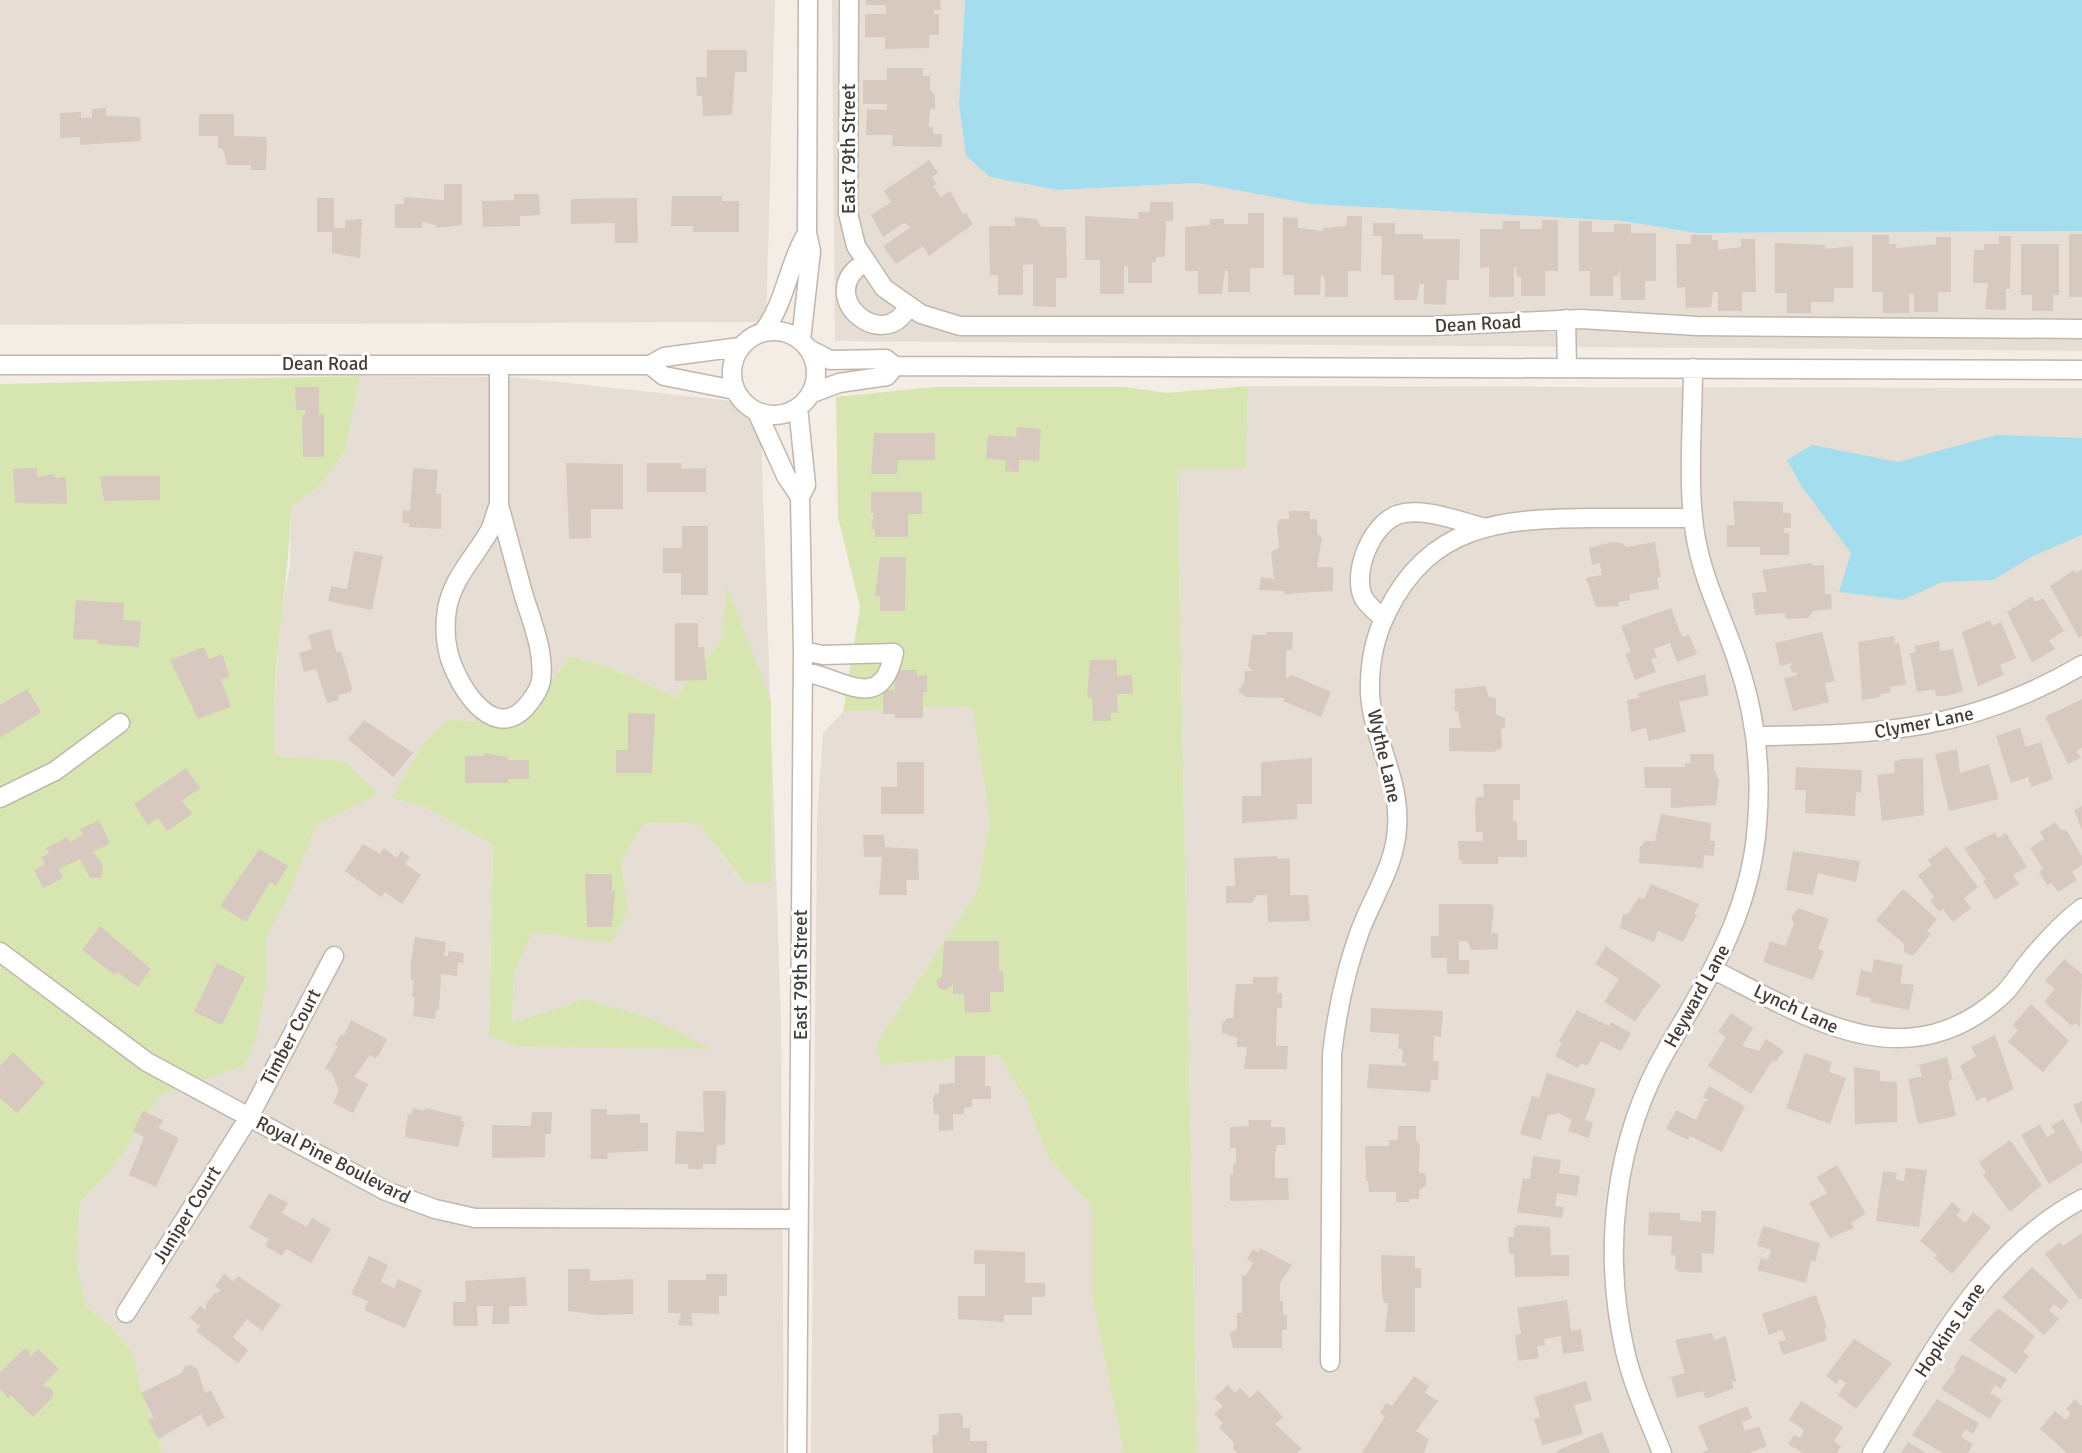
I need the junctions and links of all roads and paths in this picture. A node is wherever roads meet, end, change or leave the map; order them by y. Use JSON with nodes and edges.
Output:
{"nodes":[{"id":1,"x":808,"y":0,"type":"edge"},
{"id":2,"x":849,"y":0,"type":"edge"},
{"id":3,"x":807,"y":233,"type":"junction"},
{"id":4,"x":864,"y":263,"type":"junction"},
{"id":5,"x":884,"y":288,"type":"joint"},
{"id":6,"x":908,"y":307,"type":"junction"},
{"id":7,"x":1566,"y":319,"type":"junction"},
{"id":8,"x":2082,"y":329,"type":"edge"},
{"id":9,"x":763,"y":332,"type":"junction"},
{"id":10,"x":805,"y":344,"type":"junction"},
{"id":11,"x":740,"y":347,"type":"junction"},
{"id":12,"x":0,"y":365,"type":"edge"},
{"id":13,"x":499,"y":365,"type":"junction"},
{"id":14,"x":650,"y":365,"type":"junction"},
{"id":15,"x":895,"y":366,"type":"junction"},
{"id":16,"x":1567,"y":368,"type":"junction"},
{"id":17,"x":1693,"y":368,"type":"junction"},
{"id":18,"x":2082,"y":370,"type":"edge"},
{"id":19,"x":735,"y":390,"type":"junction"},
{"id":20,"x":804,"y":401,"type":"junction"},
{"id":21,"x":757,"y":412,"type":"junction"},
{"id":22,"x":800,"y":498,"type":"junction"},
{"id":23,"x":499,"y":505,"type":"junction"},
{"id":24,"x":1693,"y":518,"type":"junction"},
{"id":25,"x":1482,"y":527,"type":"junction"},
{"id":26,"x":1383,"y":618,"type":"junction"},
{"id":27,"x":803,"y":651,"type":"junction"},
{"id":28,"x":2082,"y":665,"type":"edge"},
{"id":29,"x":803,"y":671,"type":"junction"},
{"id":30,"x":120,"y":723,"type":"dead end"},
{"id":31,"x":1756,"y":736,"type":"junction"},
{"id":32,"x":0,"y":798,"type":"edge"},
{"id":33,"x":2082,"y":908,"type":"edge"},
{"id":34,"x":0,"y":951,"type":"edge"},
{"id":35,"x":334,"y":956,"type":"dead end"},
{"id":36,"x":1714,"y":970,"type":"junction"},
{"id":37,"x":249,"y":1117,"type":"junction"},
{"id":38,"x":2082,"y":1199,"type":"edge"},
{"id":39,"x":799,"y":1219,"type":"junction"},
{"id":40,"x":126,"y":1313,"type":"dead end"},
{"id":41,"x":1330,"y":1362,"type":"dead end"},
{"id":42,"x":797,"y":1453,"type":"edge"},
{"id":43,"x":1662,"y":1453,"type":"edge"},
{"id":44,"x":1872,"y":1453,"type":"edge"}],
"edges":[{"from":1,"to":3,"type":"street"},
{"from":2,"to":4,"type":"street","name":"East 79th Street"},
{"from":3,"to":9,"type":"street"},
{"from":3,"to":10,"type":"street"},
{"from":4,"to":5,"type":"street","name":"East 79th Street"},
{"from":4,"to":6,"type":"street"},
{"from":5,"to":6,"type":"street","name":"Dean Road"},
{"from":6,"to":7,"type":"street","name":"Dean Road"},
{"from":7,"to":8,"type":"street","name":"Dean Road"},
{"from":7,"to":16,"type":"street"},
{"from":9,"to":10,"type":"street"},
{"from":9,"to":11,"type":"street"},
{"from":10,"to":15,"type":"street"},
{"from":10,"to":20,"type":"street"},
{"from":11,"to":14,"type":"street","name":"Dean Road"},
{"from":11,"to":19,"type":"street"},
{"from":12,"to":13,"type":"street","name":"Dean Road"},
{"from":13,"to":14,"type":"street","name":"Dean Road"},
{"from":13,"to":23,"type":"street"},
{"from":14,"to":19,"type":"street","name":"Dean Road"},
{"from":15,"to":16,"type":"street"},
{"from":15,"to":20,"type":"street"},
{"from":16,"to":17,"type":"street"},
{"from":17,"to":18,"type":"street"},
{"from":17,"to":24,"type":"street","name":"Heyward Lane"},
{"from":19,"to":21,"type":"street"},
{"from":20,"to":21,"type":"street"},
{"from":20,"to":22,"type":"street","name":"East 79th Street"},
{"from":21,"to":22,"type":"street","name":"East 79th Street"},
{"from":22,"to":27,"type":"street","name":"East 79th Street"},
{"from":23,"to":23,"type":"street"},
{"from":24,"to":25,"type":"street","name":"Wythe Lane"},
{"from":24,"to":31,"type":"street","name":"Heyward Lane"},
{"from":25,"to":26,"type":"street","name":"Wythe Lane"},
{"from":25,"to":26,"type":"street"},
{"from":26,"to":41,"type":"street","name":"Wythe Lane"},
{"from":27,"to":29,"type":"street","name":"East 79th Street"},
{"from":27,"to":29,"type":"street"},
{"from":28,"to":31,"type":"street","name":"Clymer Lane"},
{"from":29,"to":39,"type":"street","name":"East 79th Street"},
{"from":30,"to":32,"type":"street"},
{"from":31,"to":36,"type":"street","name":"Heyward Lane"},
{"from":33,"to":36,"type":"street","name":"Lynch Lane"},
{"from":34,"to":37,"type":"street","name":"Royal Pine Boulevard"},
{"from":35,"to":37,"type":"street","name":"Timber Court"},
{"from":36,"to":43,"type":"street","name":"Heyward Lane"},
{"from":37,"to":39,"type":"street","name":"Royal Pine Boulevard"},
{"from":37,"to":40,"type":"street","name":"Juniper Court"},
{"from":38,"to":44,"type":"street","name":"Hopkins Lane"},
{"from":39,"to":42,"type":"street","name":"East 79th Street"}]}
